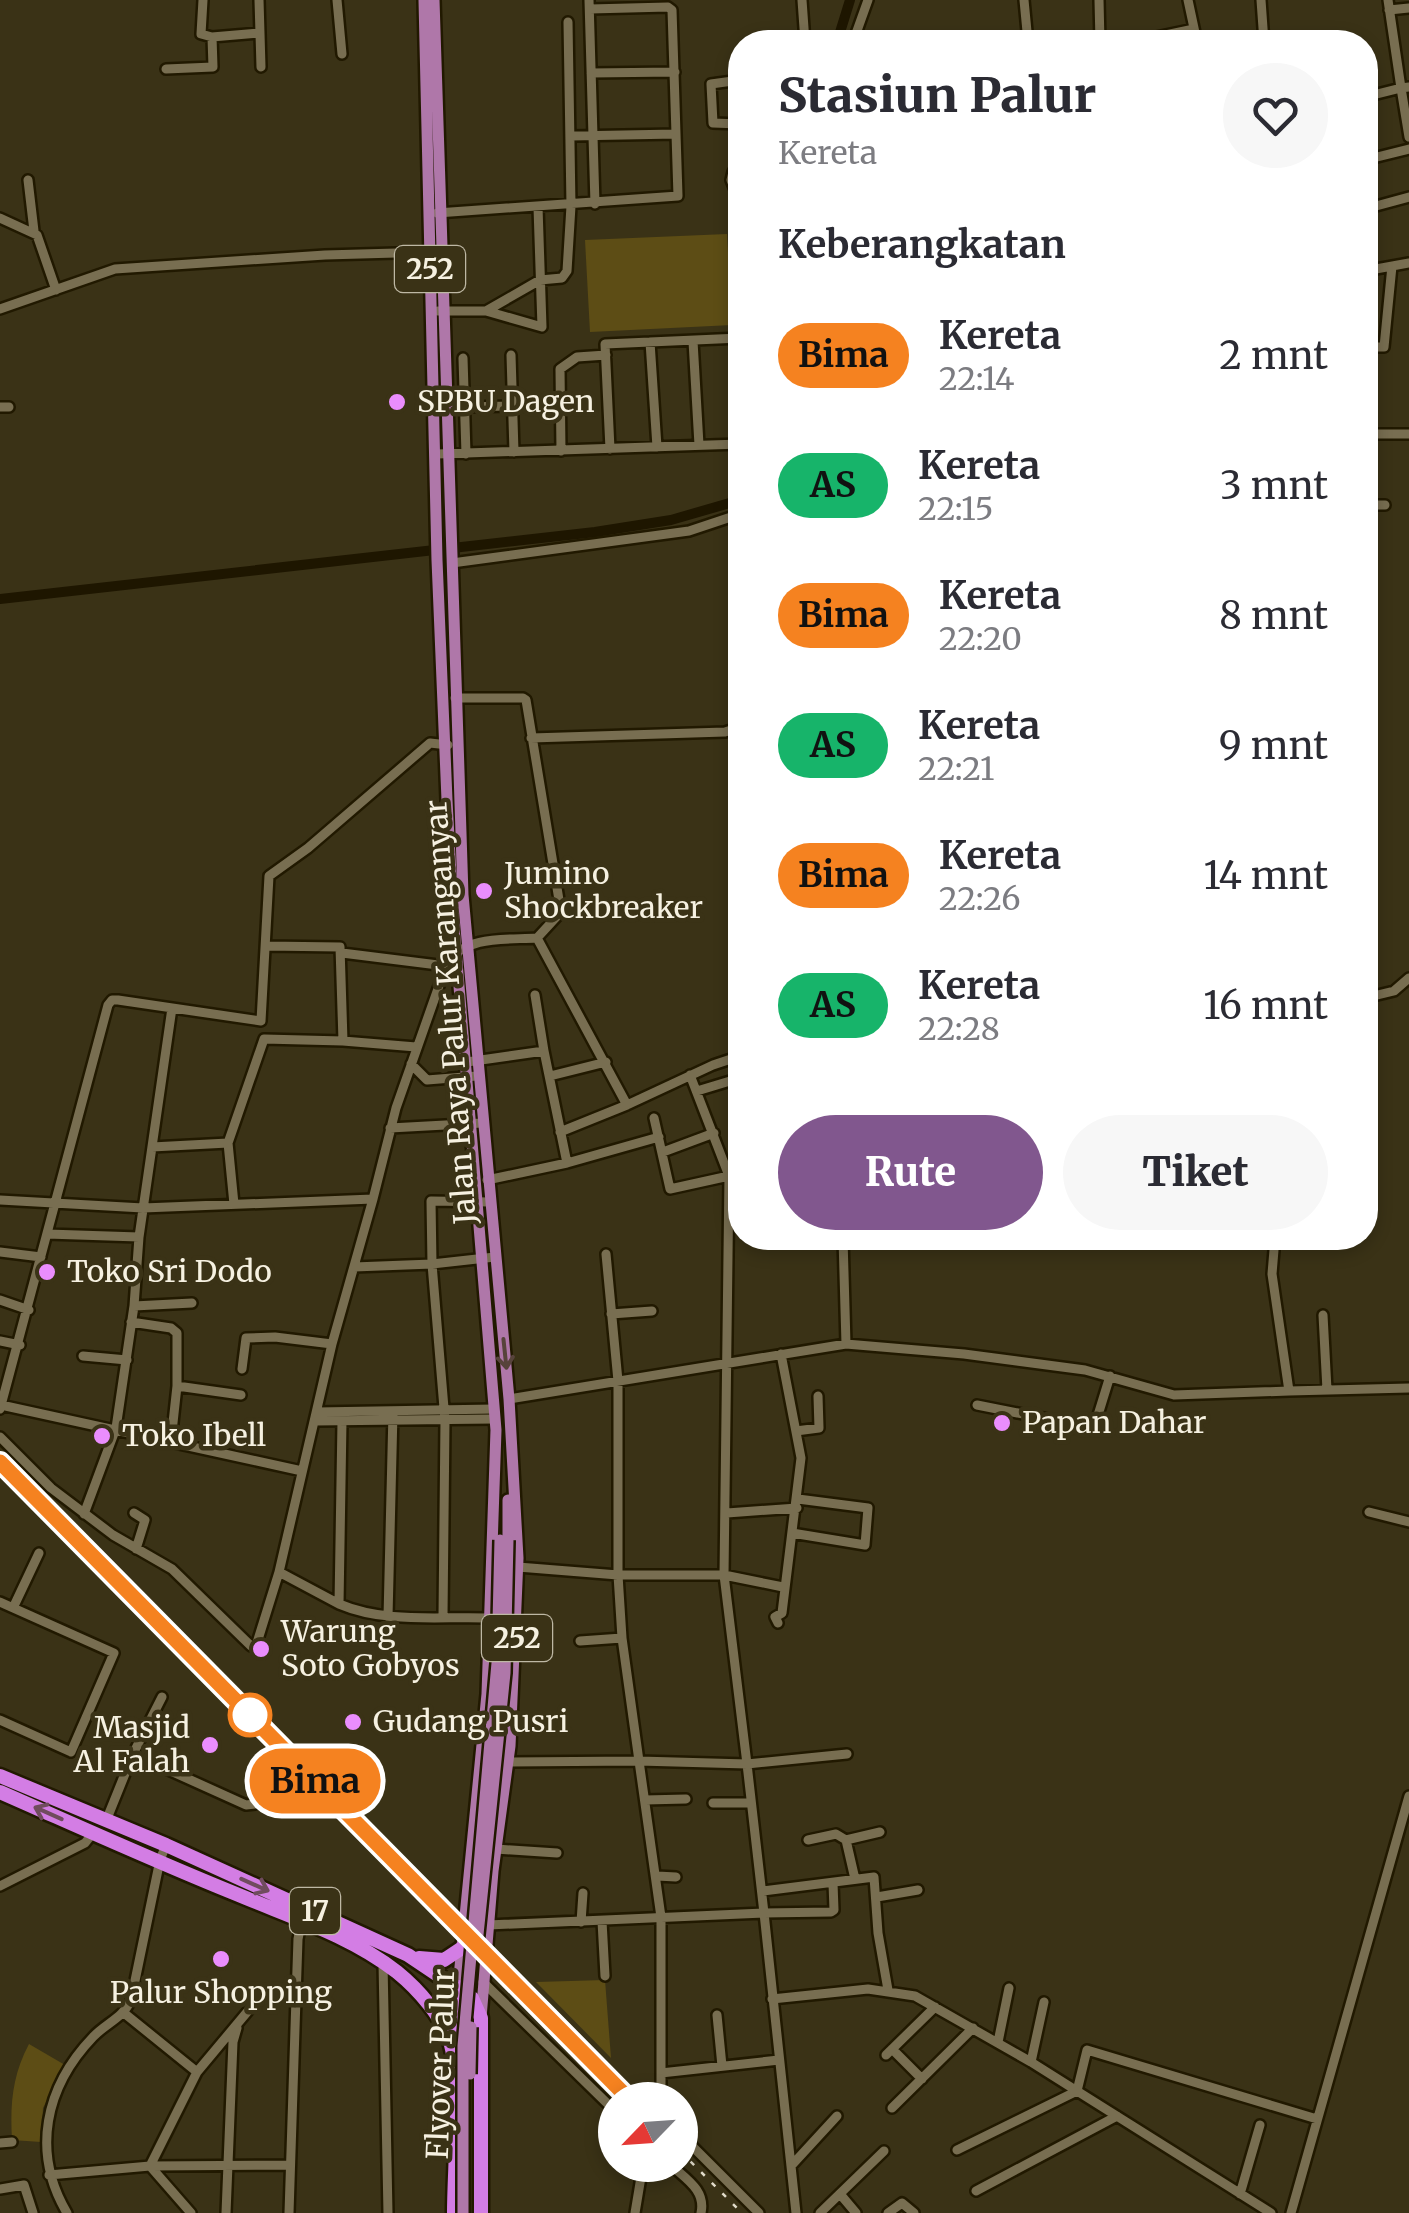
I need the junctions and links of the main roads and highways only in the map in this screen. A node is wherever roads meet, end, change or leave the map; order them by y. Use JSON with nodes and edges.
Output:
{"nodes":[{"id":1,"x":424,"y":0,"type":"edge"},
{"id":2,"x":434,"y":0,"type":"edge"},
{"id":3,"x":434,"y":214,"type":"junction"},
{"id":4,"x":445,"y":537,"type":"junction"},
{"id":5,"x":450,"y":698,"type":"junction"},
{"id":6,"x":489,"y":1258,"type":"junction"},
{"id":7,"x":495,"y":1438,"type":"junction"},
{"id":8,"x":512,"y":1442,"type":"junction"},
{"id":9,"x":504,"y":1540,"type":"junction"},
{"id":10,"x":0,"y":1776,"type":"edge"},
{"id":11,"x":0,"y":1792,"type":"edge"},
{"id":12,"x":469,"y":1868,"type":"junction"},
{"id":13,"x":493,"y":1871,"type":"junction"},
{"id":14,"x":462,"y":1948,"type":"junction"},
{"id":15,"x":408,"y":1955,"type":"junction"},
{"id":16,"x":458,"y":1987,"type":"junction"},
{"id":17,"x":480,"y":2018,"type":"junction"},
{"id":18,"x":451,"y":2043,"type":"junction"},
{"id":19,"x":480,"y":2047,"type":"junction"},
{"id":20,"x":455,"y":2075,"type":"junction"},
{"id":21,"x":480,"y":2077,"type":"junction"},
{"id":22,"x":454,"y":2213,"type":"edge"},
{"id":23,"x":463,"y":2213,"type":"edge"},
{"id":24,"x":471,"y":2213,"type":"edge"},
{"id":25,"x":481,"y":2213,"type":"edge"}],
"edges":[{"from":1,"to":3,"type":"main road","name":"Jalan Raya Palur Karanganyar","number":"252"},
{"from":2,"to":3,"type":"main road","name":"Jalan Raya Palur Karanganyar","number":"252"},
{"from":3,"to":4,"type":"main road","name":"Jalan Raya Palur Karanganyar","number":"252"},
{"from":4,"to":5,"type":"main road","name":"Jalan Raya Palur Karanganyar","number":"252"},
{"from":4,"to":5,"type":"main road","name":"Jalan Raya Palur Karanganyar","number":"252"},
{"from":5,"to":6,"type":"main road","name":"Jalan Raya Palur Karanganyar","number":"252"},
{"from":6,"to":7,"type":"main road","name":"Jalan Raya Palur Karanganyar","number":"252"},
{"from":6,"to":8,"type":"main road","name":"Jalan Raya Palur Karanganyar","number":"252","one_way":true},
{"from":7,"to":9,"type":"main road","name":"Flyover Palur"},
{"from":7,"to":12,"type":"main road","name":"Jalan Raya Palur Karanganyar","number":"252"},
{"from":8,"to":9,"type":"main road","name":"Flyover Palur"},
{"from":8,"to":13,"type":"main road","name":"Jalan Raya Palur Karanganyar","number":"252"},
{"from":9,"to":23,"type":"main road","name":"Flyover Palur","number":"252","bridge":true},
{"from":9,"to":24,"type":"main road","name":"Flyover Palur","number":"252","bridge":true},
{"from":10,"to":15,"type":"highway","number":"17","one_way":true},
{"from":18,"to":11,"type":"highway","number":"17","one_way":true},
{"from":12,"to":13,"type":"main road"},
{"from":12,"to":14,"type":"main road","name":"Jalan Raya Palur Karanganyar","number":"252"},
{"from":13,"to":17,"type":"main road","name":"Jalan Raya Palur Karanganyar","number":"252"},
{"from":14,"to":15,"type":"highway"},
{"from":14,"to":16,"type":"main road","name":"Jalan Raya Palur Karanganyar","number":"252"},
{"from":15,"to":16,"type":"highway","number":"17"},
{"from":16,"to":17,"type":"highway","number":"17"},
{"from":16,"to":18,"type":"highway"},
{"from":17,"to":19,"type":"highway"},
{"from":18,"to":19,"type":"highway"},
{"from":18,"to":20,"type":"highway","number":"17"},
{"from":19,"to":21,"type":"highway"},
{"from":20,"to":21,"type":"highway"},
{"from":20,"to":22,"type":"highway","number":"17"},
{"from":21,"to":25,"type":"highway"}]}
